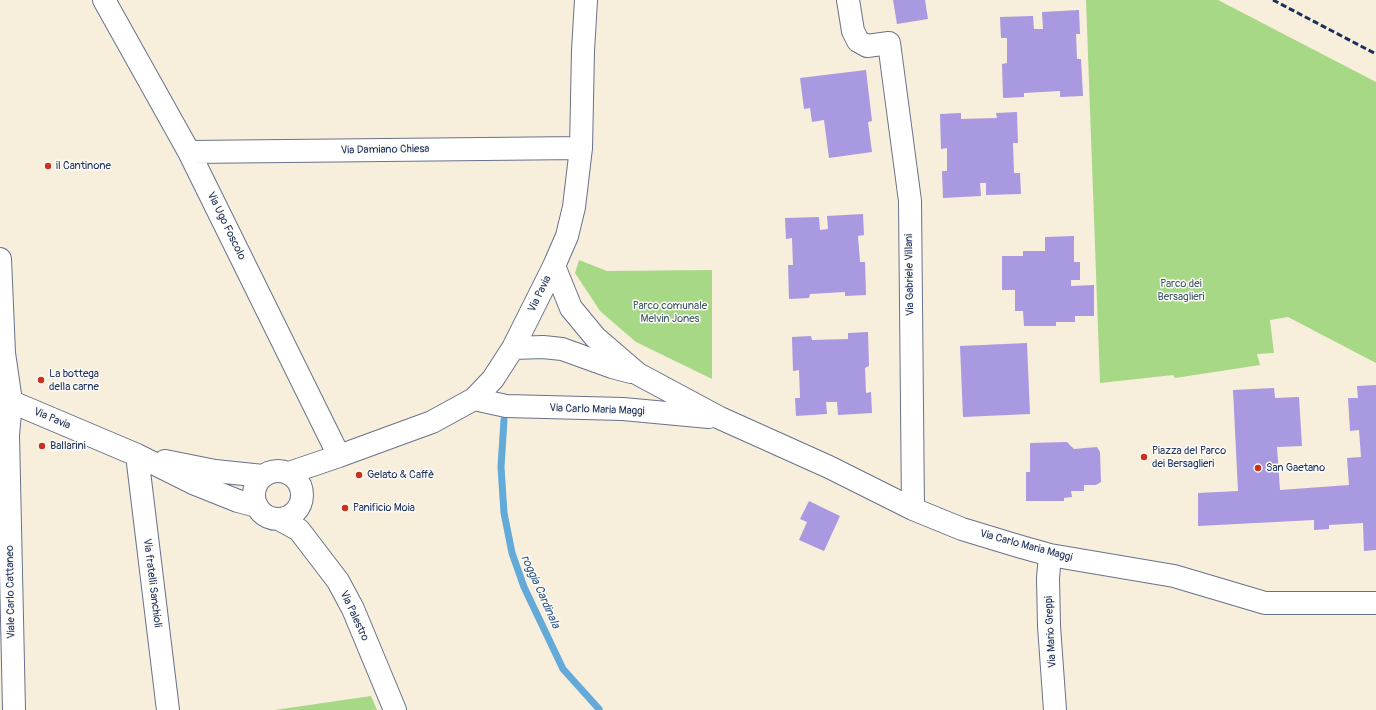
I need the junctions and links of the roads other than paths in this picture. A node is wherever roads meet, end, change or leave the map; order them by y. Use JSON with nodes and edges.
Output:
{"nodes":[{"id":1,"x":104,"y":0,"type":"edge"},
{"id":2,"x":586,"y":0,"type":"edge"},
{"id":3,"x":848,"y":0,"type":"edge"},
{"id":4,"x":582,"y":148,"type":"junction"},
{"id":5,"x":189,"y":152,"type":"junction"},
{"id":6,"x":0,"y":259,"type":"edge"},
{"id":7,"x":554,"y":266,"type":"junction"},
{"id":8,"x":513,"y":348,"type":"junction"},
{"id":9,"x":638,"y":374,"type":"junction"},
{"id":10,"x":5,"y":399,"type":"edge"},
{"id":11,"x":474,"y":399,"type":"junction"},
{"id":12,"x":720,"y":418,"type":"junction"},
{"id":13,"x":137,"y":456,"type":"junction"},
{"id":14,"x":340,"y":456,"type":"junction"},
{"id":15,"x":312,"y":466,"type":"junction"},
{"id":16,"x":289,"y":473,"type":"junction"},
{"id":17,"x":263,"y":476,"type":"junction"},
{"id":18,"x":300,"y":500,"type":"junction"},
{"id":19,"x":257,"y":506,"type":"junction"},
{"id":20,"x":913,"y":509,"type":"junction"},
{"id":21,"x":279,"y":519,"type":"junction"},
{"id":22,"x":298,"y":530,"type":"junction"},
{"id":23,"x":1050,"y":555,"type":"junction"},
{"id":24,"x":1376,"y":603,"type":"edge"},
{"id":25,"x":14,"y":710,"type":"edge"},
{"id":26,"x":168,"y":710,"type":"edge"},
{"id":27,"x":395,"y":710,"type":"edge"},
{"id":28,"x":1055,"y":710,"type":"edge"}],
"edges":[{"from":1,"to":5,"type":"street","name":"Via Ugo Foscolo"},
{"from":2,"to":4,"type":"street","name":"Via Pavia"},
{"from":3,"to":20,"type":"street","name":"Via Gabriele Villani"},
{"from":4,"to":5,"type":"street","name":"Via Damiano Chiesa"},
{"from":4,"to":7,"type":"street","name":"Via Pavia"},
{"from":5,"to":14,"type":"street","name":"Via Ugo Foscolo"},
{"from":6,"to":10,"type":"street","name":"Viale Carlo Cattaneo"},
{"from":7,"to":8,"type":"street","name":"Via Pavia"},
{"from":7,"to":9,"type":"street","name":"Via Carlo Maria Maggi"},
{"from":8,"to":9,"type":"street","name":"Via Carlo Maria Maggi"},
{"from":8,"to":11,"type":"street","name":"Via Pavia"},
{"from":9,"to":12,"type":"street","name":"Via Carlo Maria Maggi"},
{"from":10,"to":13,"type":"street","name":"Via Pavia"},
{"from":10,"to":25,"type":"street","name":"Viale Carlo Cattaneo"},
{"from":11,"to":12,"type":"street","name":"Via Carlo Maria Maggi"},
{"from":11,"to":14,"type":"street","name":"Via Pavia"},
{"from":12,"to":20,"type":"street","name":"Via Carlo Maria Maggi"},
{"from":13,"to":17,"type":"street","name":"Via Pavia"},
{"from":13,"to":19,"type":"street","name":"Via Pavia"},
{"from":13,"to":26,"type":"street","name":"Via fratelli Sanchioli"},
{"from":14,"to":15,"type":"street","name":"Via Pavia"},
{"from":15,"to":16,"type":"street","name":"Via Pavia"},
{"from":15,"to":18,"type":"street"},
{"from":16,"to":17,"type":"street"},
{"from":16,"to":18,"type":"street"},
{"from":17,"to":19,"type":"street"},
{"from":18,"to":21,"type":"street"},
{"from":18,"to":22,"type":"street"},
{"from":19,"to":21,"type":"street"},
{"from":20,"to":23,"type":"street","name":"Via Carlo Maria Maggi"},
{"from":21,"to":22,"type":"street","name":"Via Palestro"},
{"from":22,"to":27,"type":"street","name":"Via Palestro"},
{"from":23,"to":24,"type":"street","name":"Via Carlo Maria Maggi"},
{"from":23,"to":28,"type":"street","name":"Via Mario Greppi"}]}
